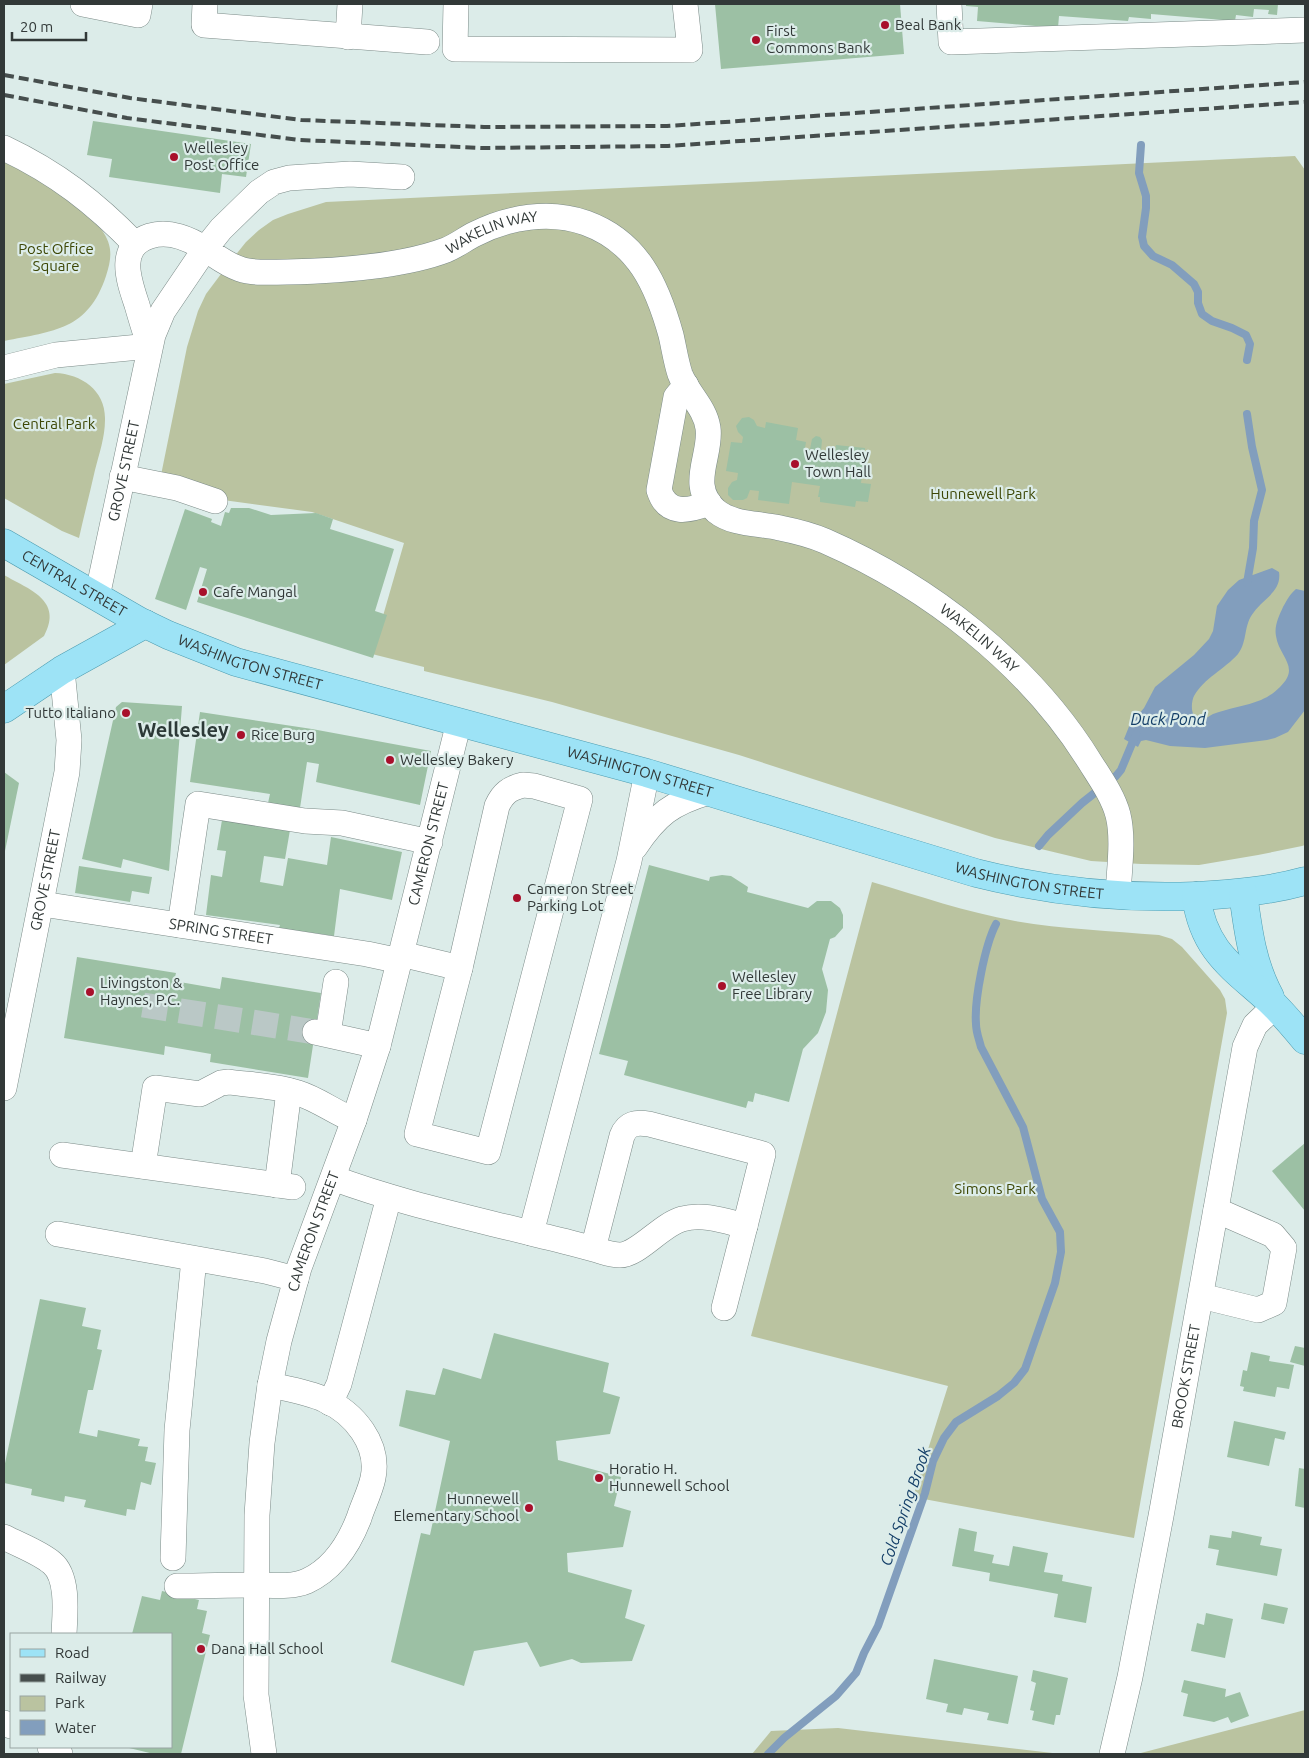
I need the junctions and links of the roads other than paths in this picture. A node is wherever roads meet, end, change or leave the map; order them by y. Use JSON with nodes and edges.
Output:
{"nodes":[{"id":1,"x":83,"y":4,"type":"edge"},
{"id":2,"x":140,"y":4,"type":"edge"},
{"id":3,"x":205,"y":4,"type":"edge"},
{"id":4,"x":350,"y":4,"type":"edge"},
{"id":5,"x":456,"y":4,"type":"edge"},
{"id":6,"x":685,"y":4,"type":"edge"},
{"id":7,"x":949,"y":4,"type":"edge"},
{"id":8,"x":1305,"y":30,"type":"edge"},
{"id":9,"x":348,"y":37,"type":"junction"},
{"id":10,"x":426,"y":42,"type":"dead end"},
{"id":11,"x":4,"y":148,"type":"edge"},
{"id":12,"x":402,"y":177,"type":"dead end"},
{"id":13,"x":135,"y":244,"type":"junction"},
{"id":14,"x":205,"y":249,"type":"junction"},
{"id":15,"x":150,"y":346,"type":"junction"},
{"id":16,"x":4,"y":368,"type":"edge"},
{"id":17,"x":686,"y":386,"type":"junction"},
{"id":18,"x":122,"y":477,"type":"junction"},
{"id":19,"x":215,"y":501,"type":"dead end"},
{"id":20,"x":709,"y":503,"type":"junction"},
{"id":21,"x":4,"y":543,"type":"edge"},
{"id":22,"x":97,"y":596,"type":"junction"},
{"id":23,"x":145,"y":624,"type":"junction"},
{"id":24,"x":62,"y":670,"type":"junction"},
{"id":25,"x":4,"y":709,"type":"edge"},
{"id":26,"x":460,"y":722,"type":"junction"},
{"id":27,"x":647,"y":773,"type":"junction"},
{"id":28,"x":709,"y":792,"type":"junction"},
{"id":29,"x":430,"y":842,"type":"junction"},
{"id":30,"x":629,"y":861,"type":"junction"},
{"id":31,"x":1305,"y":881,"type":"edge"},
{"id":32,"x":1244,"y":893,"type":"junction"},
{"id":33,"x":1118,"y":896,"type":"junction"},
{"id":34,"x":1196,"y":896,"type":"junction"},
{"id":35,"x":42,"y":904,"type":"junction"},
{"id":36,"x":180,"y":925,"type":"junction"},
{"id":37,"x":400,"y":958,"type":"junction"},
{"id":38,"x":460,"y":968,"type":"junction"},
{"id":39,"x":336,"y":982,"type":"dead end"},
{"id":40,"x":1275,"y":1006,"type":"junction"},
{"id":41,"x":1305,"y":1040,"type":"edge"},
{"id":42,"x":378,"y":1046,"type":"junction"},
{"id":43,"x":4,"y":1088,"type":"edge"},
{"id":44,"x":289,"y":1091,"type":"junction"},
{"id":45,"x":354,"y":1120,"type":"junction"},
{"id":46,"x":62,"y":1154,"type":"dead end"},
{"id":47,"x":143,"y":1166,"type":"junction"},
{"id":48,"x":333,"y":1178,"type":"junction"},
{"id":49,"x":389,"y":1197,"type":"junction"},
{"id":50,"x":1216,"y":1210,"type":"junction"},
{"id":51,"x":745,"y":1226,"type":"junction"},
{"id":52,"x":531,"y":1233,"type":"junction"},
{"id":53,"x":58,"y":1234,"type":"dead end"},
{"id":54,"x":593,"y":1249,"type":"junction"},
{"id":55,"x":194,"y":1259,"type":"junction"},
{"id":56,"x":296,"y":1279,"type":"junction"},
{"id":57,"x":1201,"y":1296,"type":"junction"},
{"id":58,"x":724,"y":1308,"type":"dead end"},
{"id":59,"x":270,"y":1384,"type":"junction"},
{"id":60,"x":330,"y":1403,"type":"junction"},
{"id":61,"x":4,"y":1537,"type":"edge"},
{"id":62,"x":173,"y":1558,"type":"dead end"},
{"id":63,"x":256,"y":1585,"type":"junction"},
{"id":64,"x":178,"y":1586,"type":"dead end"},
{"id":65,"x":64,"y":1633,"type":"edge"},
{"id":66,"x":264,"y":1754,"type":"edge"},
{"id":67,"x":1112,"y":1754,"type":"edge"}],
"edges":[{"from":1,"to":2,"type":"street"},
{"from":3,"to":9,"type":"street"},
{"from":4,"to":9,"type":"street"},
{"from":5,"to":6,"type":"street"},
{"from":7,"to":8,"type":"street"},
{"from":9,"to":10,"type":"street"},
{"from":11,"to":13,"type":"street"},
{"from":12,"to":14,"type":"street","name":"GROVE STREET"},
{"from":13,"to":14,"type":"street"},
{"from":13,"to":15,"type":"street","name":"GROVE STREET"},
{"from":14,"to":15,"type":"street","name":"GROVE STREET"},
{"from":14,"to":17,"type":"street","name":"WAKELIN WAY"},
{"from":15,"to":16,"type":"street"},
{"from":15,"to":18,"type":"street","name":"GROVE STREET"},
{"from":17,"to":20,"type":"street","name":"WAKELIN WAY"},
{"from":17,"to":20,"type":"street"},
{"from":18,"to":19,"type":"street"},
{"from":18,"to":22,"type":"street","name":"GROVE STREET"},
{"from":20,"to":33,"type":"street","name":"WAKELIN WAY"},
{"from":21,"to":22,"type":"main road","name":"CENTRAL STREET"},
{"from":22,"to":23,"type":"main road","name":"CENTRAL STREET"},
{"from":23,"to":24,"type":"main road"},
{"from":23,"to":26,"type":"main road","name":"WASHINGTON STREET"},
{"from":24,"to":25,"type":"main road"},
{"from":24,"to":35,"type":"street","name":"GROVE STREET"},
{"from":26,"to":27,"type":"main road","name":"WASHINGTON STREET"},
{"from":26,"to":29,"type":"street","name":"CAMERON STREET"},
{"from":27,"to":28,"type":"main road","name":"WASHINGTON STREET"},
{"from":27,"to":30,"type":"street"},
{"from":28,"to":30,"type":"street"},
{"from":28,"to":33,"type":"main road","name":"WASHINGTON STREET"},
{"from":29,"to":36,"type":"street"},
{"from":29,"to":37,"type":"street","name":"CAMERON STREET"},
{"from":30,"to":52,"type":"street"},
{"from":31,"to":32,"type":"main road","name":"WASHINGTON STREET"},
{"from":32,"to":34,"type":"main road","name":"WASHINGTON STREET"},
{"from":32,"to":40,"type":"main road"},
{"from":33,"to":34,"type":"main road","name":"WASHINGTON STREET"},
{"from":34,"to":40,"type":"main road"},
{"from":35,"to":36,"type":"street","name":"SPRING STREET"},
{"from":35,"to":43,"type":"street","name":"GROVE STREET"},
{"from":36,"to":37,"type":"street","name":"SPRING STREET"},
{"from":37,"to":38,"type":"street","name":"SPRING STREET"},
{"from":37,"to":42,"type":"street","name":"CAMERON STREET"},
{"from":38,"to":38,"type":"street"},
{"from":39,"to":42,"type":"street"},
{"from":40,"to":41,"type":"main road"},
{"from":40,"to":50,"type":"street","name":"BROOK STREET"},
{"from":42,"to":45,"type":"street","name":"CAMERON STREET"},
{"from":44,"to":45,"type":"street"},
{"from":44,"to":47,"type":"street"},
{"from":44,"to":47,"type":"street"},
{"from":45,"to":48,"type":"street","name":"CAMERON STREET"},
{"from":46,"to":47,"type":"street"},
{"from":48,"to":49,"type":"street"},
{"from":48,"to":56,"type":"street","name":"CAMERON STREET"},
{"from":49,"to":52,"type":"street"},
{"from":49,"to":60,"type":"street"},
{"from":50,"to":57,"type":"street","name":"BROOK STREET"},
{"from":50,"to":57,"type":"street"},
{"from":51,"to":54,"type":"street"},
{"from":51,"to":54,"type":"street"},
{"from":51,"to":58,"type":"street"},
{"from":52,"to":54,"type":"street"},
{"from":53,"to":55,"type":"street"},
{"from":55,"to":56,"type":"street"},
{"from":55,"to":62,"type":"street"},
{"from":56,"to":59,"type":"street","name":"CAMERON STREET"},
{"from":57,"to":67,"type":"street","name":"BROOK STREET"},
{"from":59,"to":60,"type":"street"},
{"from":59,"to":63,"type":"street","name":"CAMERON STREET"},
{"from":60,"to":63,"type":"street"},
{"from":61,"to":65,"type":"street"},
{"from":63,"to":64,"type":"street"},
{"from":63,"to":66,"type":"street","name":"CAMERON STREET"}]}
